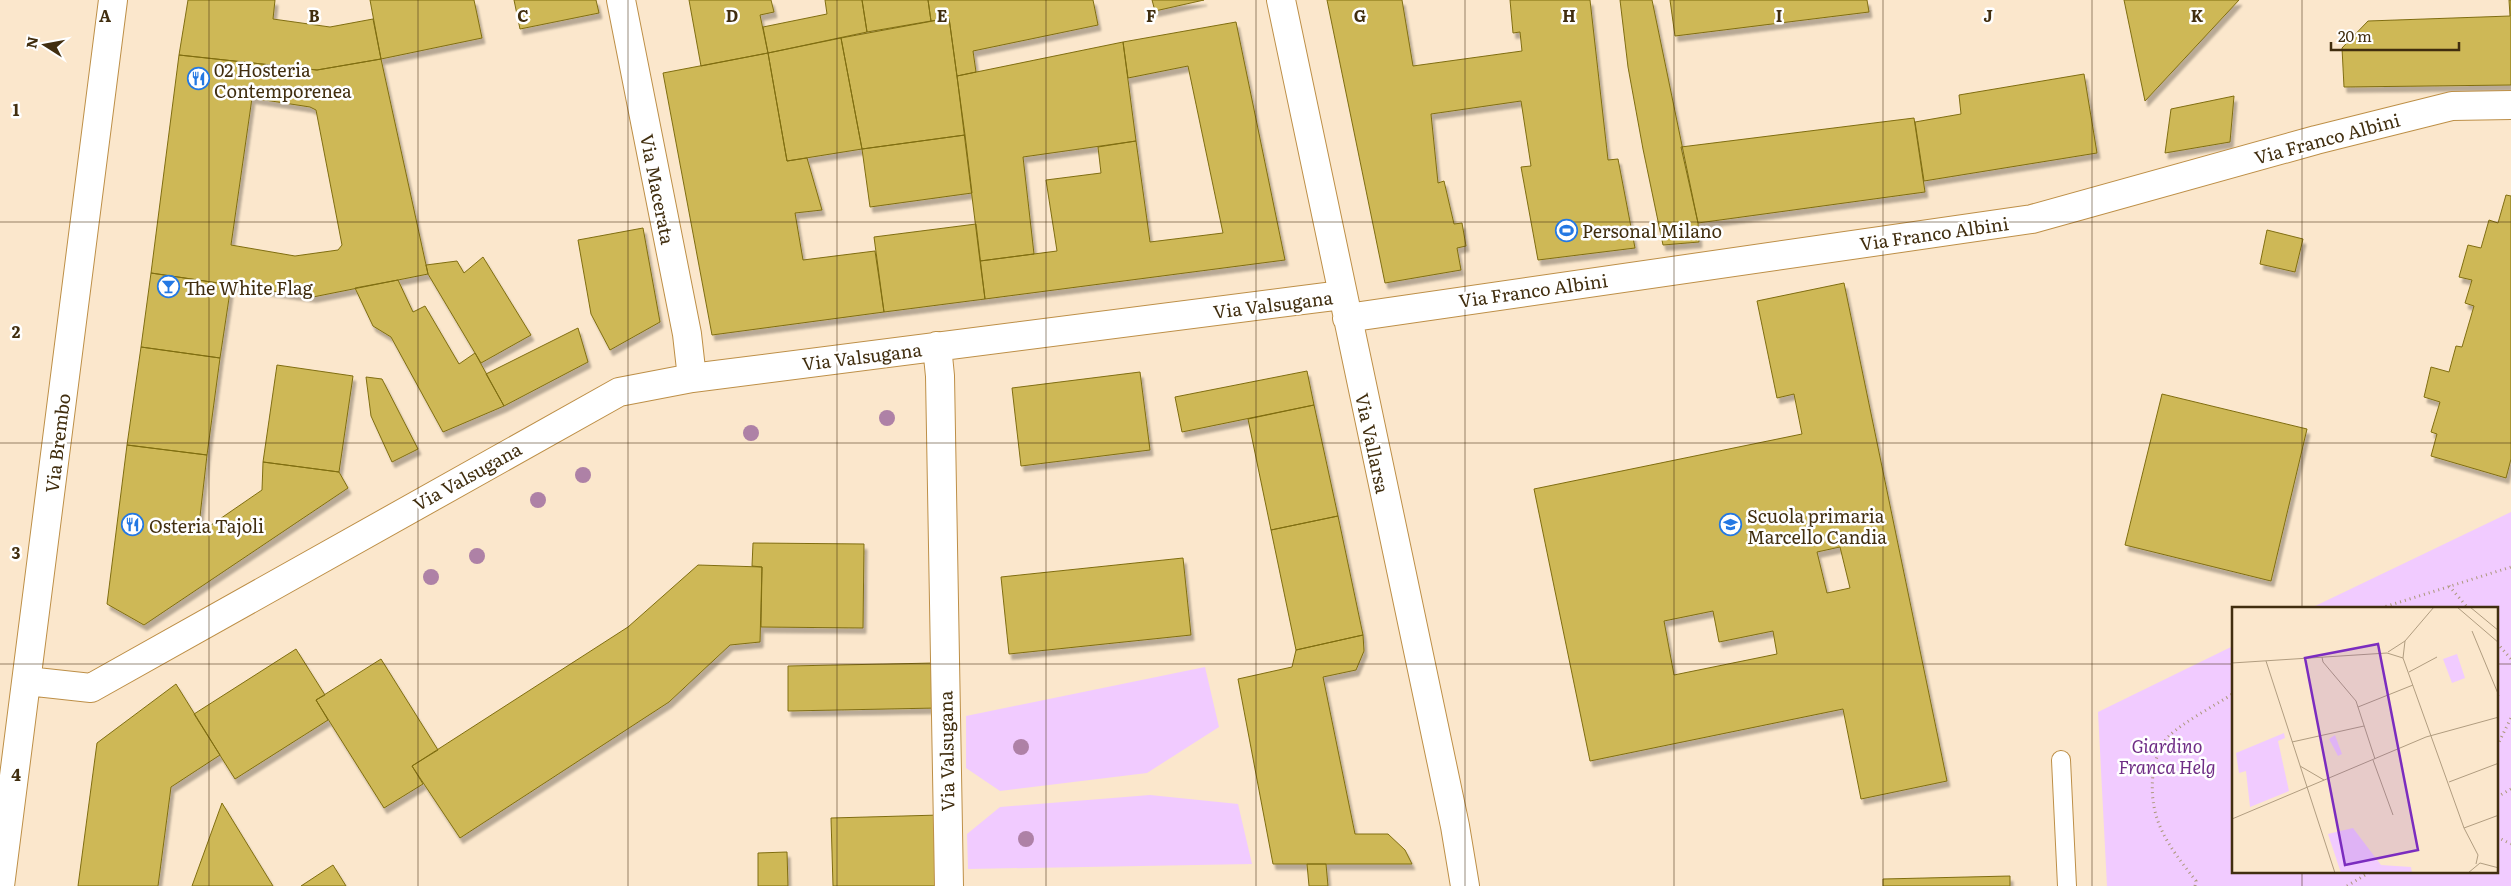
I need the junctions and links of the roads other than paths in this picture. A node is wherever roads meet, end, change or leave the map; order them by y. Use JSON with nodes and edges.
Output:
{"nodes":[{"id":1,"x":113,"y":0,"type":"edge"},
{"id":2,"x":621,"y":0,"type":"edge"},
{"id":3,"x":1281,"y":0,"type":"edge"},
{"id":4,"x":2511,"y":105,"type":"edge"},
{"id":5,"x":1345,"y":306,"type":"junction"},
{"id":6,"x":937,"y":346,"type":"junction"},
{"id":7,"x":692,"y":378,"type":"junction"},
{"id":8,"x":27,"y":681,"type":"junction"},
{"id":9,"x":2061,"y":760,"type":"dead end"},
{"id":10,"x":0,"y":886,"type":"edge"},
{"id":11,"x":949,"y":886,"type":"edge"},
{"id":12,"x":1465,"y":886,"type":"edge"},
{"id":13,"x":2066,"y":886,"type":"edge"}],
"edges":[{"from":1,"to":8,"type":"street","name":"Via Brembo"},
{"from":2,"to":7,"type":"street","name":"Via Macerata"},
{"from":3,"to":5,"type":"street","name":"Via Vallarsa"},
{"from":4,"to":5,"type":"street","name":"Via Franco Albini"},
{"from":5,"to":6,"type":"street","name":"Via Valsugana"},
{"from":5,"to":12,"type":"street","name":"Via Vallarsa"},
{"from":6,"to":7,"type":"street","name":"Via Valsugana"},
{"from":6,"to":11,"type":"street","name":"Via Valsugana"},
{"from":7,"to":8,"type":"street","name":"Via Valsugana"},
{"from":8,"to":10,"type":"street","name":"Via Brembo"},
{"from":9,"to":13,"type":"lane"}]}
